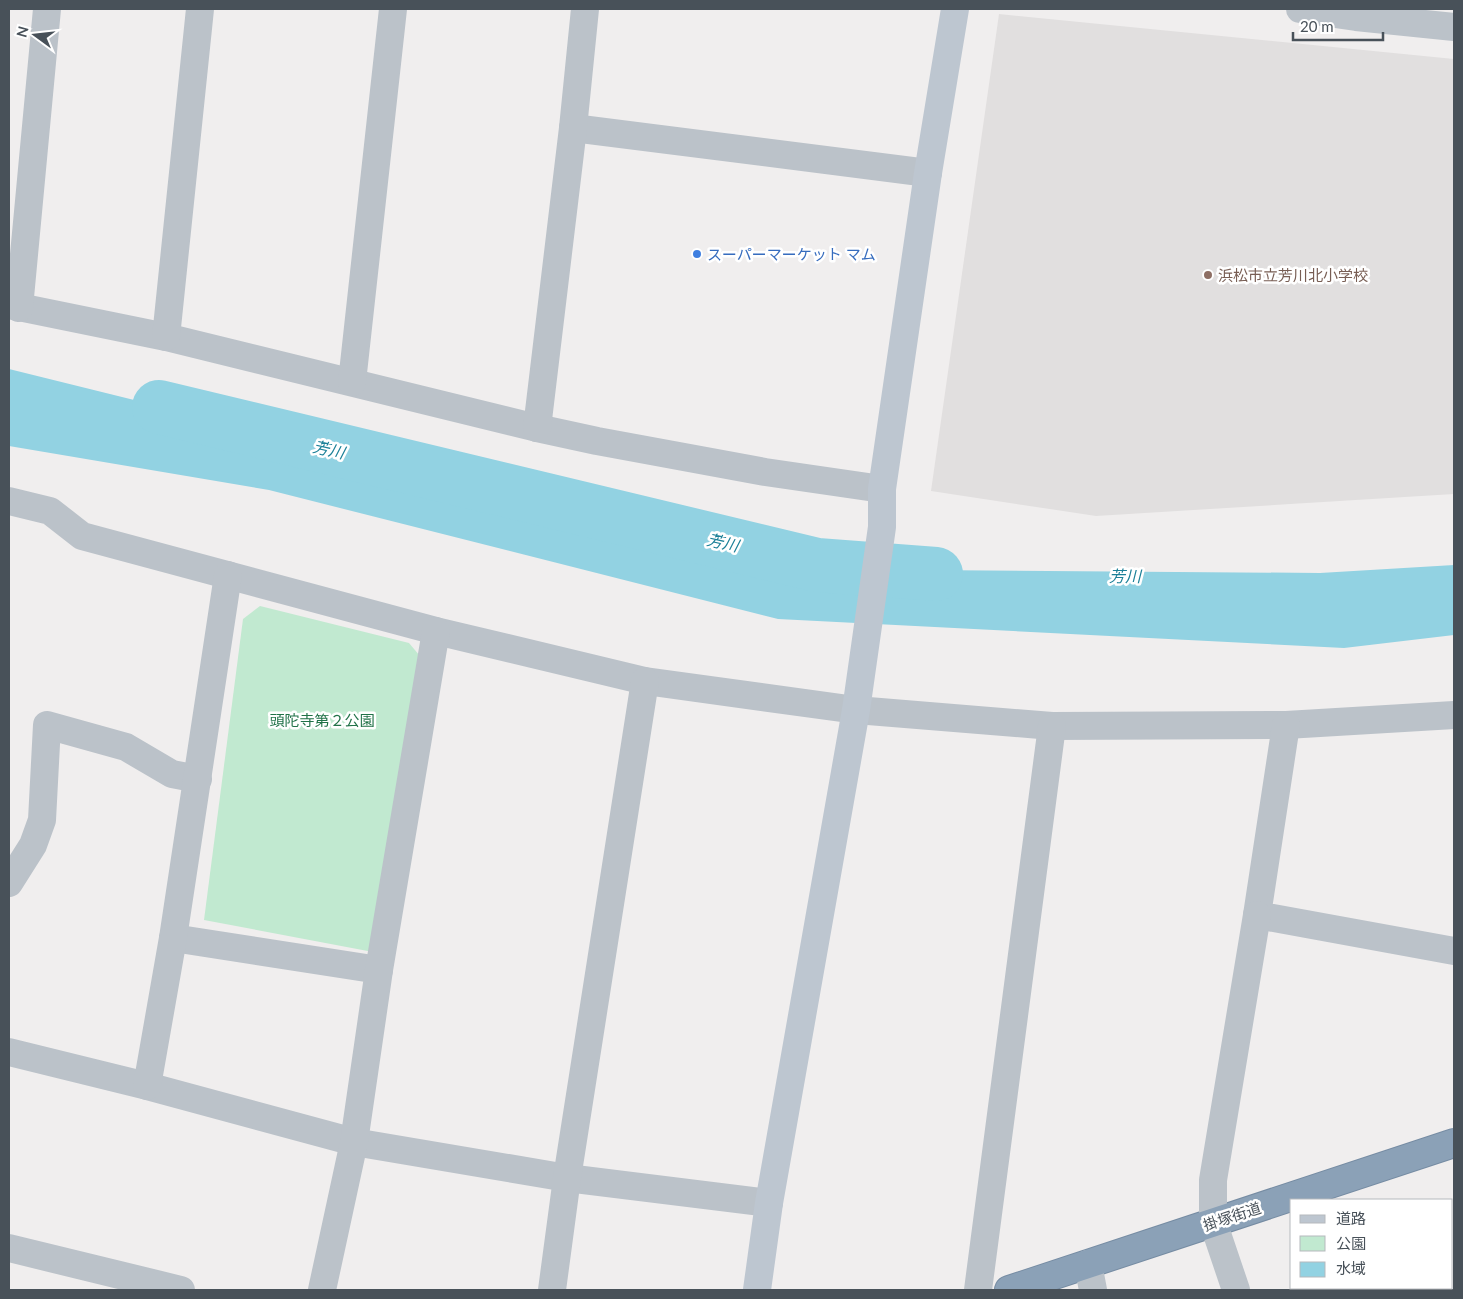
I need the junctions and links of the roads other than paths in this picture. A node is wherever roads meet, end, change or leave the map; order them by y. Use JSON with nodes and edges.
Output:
{"nodes":[{"id":1,"x":46,"y":9,"type":"edge"},
{"id":2,"x":200,"y":9,"type":"edge"},
{"id":3,"x":393,"y":9,"type":"edge"},
{"id":4,"x":584,"y":9,"type":"edge"},
{"id":5,"x":955,"y":9,"type":"edge"},
{"id":6,"x":1300,"y":9,"type":"edge"},
{"id":7,"x":1357,"y":13,"type":"edge"},
{"id":8,"x":1454,"y":27,"type":"edge"},
{"id":9,"x":573,"y":128,"type":"junction"},
{"id":10,"x":928,"y":173,"type":"junction"},
{"id":11,"x":14,"y":306,"type":"edge"},
{"id":12,"x":166,"y":337,"type":"junction"},
{"id":13,"x":352,"y":382,"type":"junction"},
{"id":14,"x":537,"y":428,"type":"junction"},
{"id":15,"x":882,"y":489,"type":"junction"},
{"id":16,"x":9,"y":501,"type":"edge"},
{"id":17,"x":228,"y":575,"type":"junction"},
{"id":18,"x":436,"y":631,"type":"junction"},
{"id":19,"x":645,"y":681,"type":"junction"},
{"id":20,"x":856,"y":710,"type":"junction"},
{"id":21,"x":1454,"y":715,"type":"edge"},
{"id":22,"x":1286,"y":725,"type":"junction"},
{"id":23,"x":1052,"y":726,"type":"junction"},
{"id":24,"x":198,"y":779,"type":"junction"},
{"id":25,"x":9,"y":883,"type":"edge"},
{"id":26,"x":1257,"y":916,"type":"junction"},
{"id":27,"x":173,"y":938,"type":"junction"},
{"id":28,"x":1454,"y":951,"type":"edge"},
{"id":29,"x":378,"y":970,"type":"junction"},
{"id":30,"x":9,"y":1052,"type":"edge"},
{"id":31,"x":147,"y":1086,"type":"junction"},
{"id":32,"x":354,"y":1142,"type":"junction"},
{"id":33,"x":1454,"y":1143,"type":"edge"},
{"id":34,"x":567,"y":1178,"type":"junction"},
{"id":35,"x":769,"y":1204,"type":"junction"},
{"id":36,"x":1212,"y":1222,"type":"junction"},
{"id":37,"x":9,"y":1248,"type":"edge"},
{"id":38,"x":1088,"y":1264,"type":"junction"},
{"id":39,"x":181,"y":1290,"type":"edge"},
{"id":40,"x":322,"y":1290,"type":"edge"},
{"id":41,"x":552,"y":1290,"type":"edge"},
{"id":42,"x":757,"y":1290,"type":"edge"},
{"id":43,"x":978,"y":1290,"type":"edge"},
{"id":44,"x":1009,"y":1290,"type":"edge"},
{"id":45,"x":1093,"y":1290,"type":"edge"},
{"id":46,"x":1236,"y":1290,"type":"edge"}],
"edges":[{"from":1,"to":11,"type":"street"},
{"from":2,"to":12,"type":"street"},
{"from":3,"to":13,"type":"street"},
{"from":4,"to":9,"type":"street"},
{"from":5,"to":10,"type":"street"},
{"from":6,"to":7,"type":"street"},
{"from":7,"to":8,"type":"street"},
{"from":9,"to":10,"type":"street"},
{"from":9,"to":14,"type":"street"},
{"from":10,"to":15,"type":"street"},
{"from":11,"to":12,"type":"street"},
{"from":12,"to":13,"type":"street"},
{"from":13,"to":14,"type":"street"},
{"from":14,"to":15,"type":"street"},
{"from":15,"to":20,"type":"street"},
{"from":16,"to":17,"type":"street"},
{"from":17,"to":18,"type":"street"},
{"from":17,"to":24,"type":"street"},
{"from":18,"to":19,"type":"street"},
{"from":18,"to":29,"type":"street"},
{"from":19,"to":20,"type":"street"},
{"from":19,"to":34,"type":"street"},
{"from":20,"to":23,"type":"street"},
{"from":20,"to":35,"type":"street"},
{"from":21,"to":22,"type":"street"},
{"from":22,"to":23,"type":"street"},
{"from":22,"to":26,"type":"street"},
{"from":23,"to":43,"type":"street"},
{"from":24,"to":25,"type":"street"},
{"from":24,"to":27,"type":"street"},
{"from":26,"to":28,"type":"street"},
{"from":26,"to":36,"type":"street"},
{"from":27,"to":29,"type":"street"},
{"from":27,"to":31,"type":"street"},
{"from":29,"to":32,"type":"street"},
{"from":30,"to":31,"type":"street"},
{"from":31,"to":32,"type":"street"},
{"from":32,"to":34,"type":"street"},
{"from":32,"to":40,"type":"street"},
{"from":33,"to":36,"type":"highway","name":"掛塚街道"},
{"from":34,"to":35,"type":"street"},
{"from":34,"to":41,"type":"street"},
{"from":35,"to":42,"type":"street"},
{"from":36,"to":38,"type":"highway","name":"掛塚街道"},
{"from":36,"to":46,"type":"street"},
{"from":37,"to":39,"type":"street"},
{"from":38,"to":44,"type":"highway","name":"掛塚街道"},
{"from":38,"to":45,"type":"street"}]}
